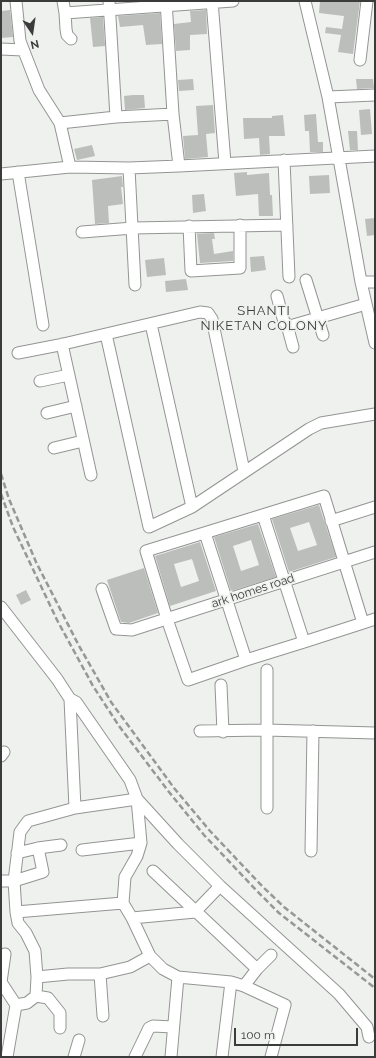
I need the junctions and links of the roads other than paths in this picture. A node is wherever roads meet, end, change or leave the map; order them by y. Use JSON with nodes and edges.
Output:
{"nodes":[{"id":1,"x":16,"y":1,"type":"edge"},
{"id":2,"x":63,"y":1,"type":"edge"},
{"id":3,"x":233,"y":1,"type":"edge"},
{"id":4,"x":305,"y":1,"type":"edge"},
{"id":5,"x":367,"y":1,"type":"edge"},
{"id":6,"x":212,"y":2,"type":"edge"},
{"id":7,"x":166,"y":3,"type":"edge"},
{"id":8,"x":109,"y":5,"type":"edge"},
{"id":9,"x":65,"y":13,"type":"junction"},
{"id":10,"x":71,"y":38,"type":"dead end"},
{"id":11,"x":1,"y":50,"type":"edge"},
{"id":12,"x":23,"y":50,"type":"junction"},
{"id":13,"x":360,"y":60,"type":"dead end"},
{"id":14,"x":375,"y":95,"type":"edge"},
{"id":15,"x":328,"y":97,"type":"junction"},
{"id":16,"x":173,"y":114,"type":"junction"},
{"id":17,"x":116,"y":117,"type":"junction"},
{"id":18,"x":60,"y":123,"type":"junction"},
{"id":19,"x":375,"y":156,"type":"edge"},
{"id":20,"x":338,"y":157,"type":"junction"},
{"id":21,"x":284,"y":160,"type":"junction"},
{"id":22,"x":225,"y":163,"type":"junction"},
{"id":23,"x":179,"y":166,"type":"junction"},
{"id":24,"x":70,"y":168,"type":"junction"},
{"id":25,"x":130,"y":168,"type":"junction"},
{"id":26,"x":18,"y":172,"type":"junction"},
{"id":27,"x":1,"y":174,"type":"edge"},
{"id":28,"x":240,"y":224,"type":"junction"},
{"id":29,"x":287,"y":225,"type":"junction"},
{"id":30,"x":189,"y":226,"type":"junction"},
{"id":31,"x":133,"y":228,"type":"junction"},
{"id":32,"x":82,"y":232,"type":"dead end"},
{"id":33,"x":289,"y":277,"type":"dead end"},
{"id":34,"x":306,"y":280,"type":"dead end"},
{"id":35,"x":361,"y":282,"type":"junction"},
{"id":36,"x":375,"y":282,"type":"edge"},
{"id":37,"x":135,"y":285,"type":"dead end"},
{"id":38,"x":277,"y":296,"type":"dead end"},
{"id":39,"x":366,"y":304,"type":"junction"},
{"id":40,"x":317,"y":318,"type":"junction"},
{"id":41,"x":151,"y":324,"type":"junction"},
{"id":42,"x":43,"y":325,"type":"dead end"},
{"id":43,"x":287,"y":325,"type":"junction"},
{"id":44,"x":106,"y":334,"type":"junction"},
{"id":45,"x":323,"y":335,"type":"dead end"},
{"id":46,"x":375,"y":343,"type":"edge"},
{"id":47,"x":62,"y":344,"type":"junction"},
{"id":48,"x":293,"y":347,"type":"dead end"},
{"id":49,"x":18,"y":353,"type":"dead end"},
{"id":50,"x":68,"y":375,"type":"junction"},
{"id":51,"x":40,"y":381,"type":"dead end"},
{"id":52,"x":76,"y":406,"type":"junction"},
{"id":53,"x":47,"y":413,"type":"dead end"},
{"id":54,"x":375,"y":414,"type":"edge"},
{"id":55,"x":83,"y":441,"type":"junction"},
{"id":56,"x":54,"y":448,"type":"dead end"},
{"id":57,"x":244,"y":471,"type":"junction"},
{"id":58,"x":91,"y":475,"type":"dead end"},
{"id":59,"x":192,"y":507,"type":"junction"},
{"id":60,"x":375,"y":507,"type":"edge"},
{"id":61,"x":263,"y":515,"type":"junction"},
{"id":62,"x":331,"y":521,"type":"junction"},
{"id":63,"x":205,"y":533,"type":"junction"},
{"id":64,"x":375,"y":552,"type":"edge"},
{"id":65,"x":344,"y":561,"type":"junction"},
{"id":66,"x":284,"y":581,"type":"junction"},
{"id":67,"x":102,"y":589,"type":"dead end"},
{"id":68,"x":226,"y":599,"type":"junction"},
{"id":69,"x":1,"y":607,"type":"edge"},
{"id":70,"x":166,"y":619,"type":"junction"},
{"id":71,"x":375,"y":619,"type":"edge"},
{"id":72,"x":363,"y":623,"type":"junction"},
{"id":73,"x":304,"y":642,"type":"junction"},
{"id":74,"x":246,"y":660,"type":"junction"},
{"id":75,"x":267,"y":670,"type":"dead end"},
{"id":76,"x":221,"y":685,"type":"dead end"},
{"id":77,"x":70,"y":699,"type":"junction"},
{"id":78,"x":266,"y":730,"type":"junction"},
{"id":79,"x":200,"y":731,"type":"dead end"},
{"id":80,"x":313,"y":731,"type":"junction"},
{"id":81,"x":223,"y":732,"type":"junction"},
{"id":82,"x":375,"y":733,"type":"edge"},
{"id":83,"x":137,"y":799,"type":"junction"},
{"id":84,"x":75,"y":808,"type":"junction"},
{"id":85,"x":267,"y":808,"type":"dead end"},
{"id":86,"x":141,"y":842,"type":"junction"},
{"id":87,"x":61,"y":845,"type":"dead end"},
{"id":88,"x":38,"y":848,"type":"junction"},
{"id":89,"x":82,"y":850,"type":"dead end"},
{"id":90,"x":311,"y":851,"type":"dead end"},
{"id":91,"x":17,"y":853,"type":"junction"},
{"id":92,"x":153,"y":871,"type":"dead end"},
{"id":93,"x":1,"y":881,"type":"edge"},
{"id":94,"x":14,"y":881,"type":"junction"},
{"id":95,"x":220,"y":886,"type":"junction"},
{"id":96,"x":123,"y":903,"type":"junction"},
{"id":97,"x":16,"y":912,"type":"junction"},
{"id":98,"x":195,"y":912,"type":"junction"},
{"id":99,"x":132,"y":918,"type":"junction"},
{"id":100,"x":5,"y":954,"type":"dead end"},
{"id":101,"x":271,"y":955,"type":"dead end"},
{"id":102,"x":150,"y":956,"type":"junction"},
{"id":103,"x":257,"y":970,"type":"junction"},
{"id":104,"x":100,"y":974,"type":"junction"},
{"id":105,"x":178,"y":976,"type":"junction"},
{"id":106,"x":37,"y":978,"type":"junction"},
{"id":107,"x":1,"y":982,"type":"edge"},
{"id":108,"x":231,"y":982,"type":"junction"},
{"id":109,"x":244,"y":986,"type":"junction"},
{"id":110,"x":36,"y":996,"type":"junction"},
{"id":111,"x":16,"y":1005,"type":"junction"},
{"id":112,"x":103,"y":1016,"type":"dead end"},
{"id":113,"x":174,"y":1027,"type":"junction"},
{"id":114,"x":60,"y":1028,"type":"dead end"},
{"id":115,"x":369,"y":1037,"type":"dead end"},
{"id":116,"x":79,"y":1040,"type":"dead end"},
{"id":117,"x":7,"y":1057,"type":"edge"},
{"id":118,"x":74,"y":1057,"type":"edge"},
{"id":119,"x":135,"y":1057,"type":"edge"},
{"id":120,"x":170,"y":1057,"type":"edge"},
{"id":121,"x":222,"y":1057,"type":"edge"},
{"id":122,"x":271,"y":1057,"type":"edge"}],
"edges":[{"from":1,"to":12,"type":"street"},
{"from":2,"to":9,"type":"street"},
{"from":3,"to":6,"type":"street"},
{"from":4,"to":15,"type":"street"},
{"from":5,"to":13,"type":"street"},
{"from":6,"to":7,"type":"street"},
{"from":6,"to":22,"type":"street"},
{"from":7,"to":8,"type":"street"},
{"from":7,"to":16,"type":"street"},
{"from":8,"to":9,"type":"street"},
{"from":8,"to":17,"type":"street"},
{"from":9,"to":10,"type":"street"},
{"from":11,"to":12,"type":"street"},
{"from":12,"to":18,"type":"street"},
{"from":14,"to":15,"type":"street"},
{"from":15,"to":20,"type":"street"},
{"from":16,"to":17,"type":"street"},
{"from":16,"to":23,"type":"street"},
{"from":17,"to":18,"type":"street"},
{"from":18,"to":24,"type":"street"},
{"from":19,"to":20,"type":"street"},
{"from":20,"to":21,"type":"street"},
{"from":20,"to":35,"type":"street"},
{"from":21,"to":22,"type":"street"},
{"from":21,"to":29,"type":"street"},
{"from":22,"to":23,"type":"street"},
{"from":23,"to":25,"type":"street"},
{"from":24,"to":25,"type":"street"},
{"from":24,"to":26,"type":"street"},
{"from":25,"to":31,"type":"street"},
{"from":26,"to":27,"type":"street"},
{"from":26,"to":42,"type":"street"},
{"from":28,"to":29,"type":"street"},
{"from":28,"to":30,"type":"street"},
{"from":28,"to":30,"type":"street"},
{"from":29,"to":33,"type":"street"},
{"from":30,"to":31,"type":"street"},
{"from":31,"to":32,"type":"street"},
{"from":31,"to":37,"type":"street"},
{"from":34,"to":40,"type":"street"},
{"from":35,"to":36,"type":"street"},
{"from":35,"to":39,"type":"street"},
{"from":38,"to":43,"type":"street"},
{"from":39,"to":40,"type":"street"},
{"from":39,"to":46,"type":"street"},
{"from":40,"to":43,"type":"street"},
{"from":40,"to":45,"type":"street"},
{"from":41,"to":44,"type":"street"},
{"from":41,"to":57,"type":"street"},
{"from":41,"to":59,"type":"street"},
{"from":43,"to":48,"type":"street"},
{"from":44,"to":47,"type":"street"},
{"from":44,"to":59,"type":"street"},
{"from":47,"to":49,"type":"street"},
{"from":47,"to":50,"type":"street"},
{"from":50,"to":51,"type":"street"},
{"from":50,"to":52,"type":"street"},
{"from":52,"to":53,"type":"street"},
{"from":52,"to":55,"type":"street"},
{"from":54,"to":57,"type":"street"},
{"from":55,"to":56,"type":"street"},
{"from":55,"to":58,"type":"street"},
{"from":57,"to":59,"type":"street"},
{"from":60,"to":62,"type":"street"},
{"from":61,"to":62,"type":"street"},
{"from":61,"to":63,"type":"street"},
{"from":61,"to":66,"type":"street"},
{"from":62,"to":65,"type":"street"},
{"from":63,"to":68,"type":"street"},
{"from":63,"to":70,"type":"street"},
{"from":64,"to":65,"type":"street","name":"ark homes road"},
{"from":65,"to":66,"type":"street","name":"ark homes road"},
{"from":65,"to":72,"type":"street"},
{"from":66,"to":68,"type":"street","name":"ark homes road"},
{"from":66,"to":73,"type":"street"},
{"from":67,"to":70,"type":"street","name":"ark homes road"},
{"from":68,"to":70,"type":"street","name":"ark homes road"},
{"from":68,"to":74,"type":"street"},
{"from":69,"to":77,"type":"street"},
{"from":70,"to":74,"type":"street"},
{"from":71,"to":72,"type":"street"},
{"from":72,"to":73,"type":"street"},
{"from":73,"to":74,"type":"street"},
{"from":75,"to":78,"type":"street"},
{"from":76,"to":81,"type":"street"},
{"from":77,"to":83,"type":"street"},
{"from":77,"to":84,"type":"street"},
{"from":78,"to":80,"type":"street"},
{"from":78,"to":81,"type":"street"},
{"from":78,"to":85,"type":"street"},
{"from":79,"to":81,"type":"street"},
{"from":80,"to":82,"type":"street"},
{"from":80,"to":90,"type":"street"},
{"from":83,"to":84,"type":"street"},
{"from":83,"to":86,"type":"street"},
{"from":83,"to":95,"type":"street"},
{"from":84,"to":91,"type":"street"},
{"from":86,"to":89,"type":"street"},
{"from":86,"to":96,"type":"street"},
{"from":87,"to":88,"type":"street"},
{"from":88,"to":91,"type":"street"},
{"from":88,"to":94,"type":"street"},
{"from":91,"to":94,"type":"street"},
{"from":92,"to":98,"type":"street"},
{"from":93,"to":94,"type":"street"},
{"from":94,"to":97,"type":"street"},
{"from":95,"to":98,"type":"street"},
{"from":95,"to":115,"type":"street"},
{"from":96,"to":97,"type":"street"},
{"from":96,"to":99,"type":"street"},
{"from":97,"to":106,"type":"street"},
{"from":98,"to":99,"type":"street"},
{"from":98,"to":103,"type":"street"},
{"from":99,"to":102,"type":"street"},
{"from":100,"to":107,"type":"street"},
{"from":101,"to":103,"type":"street"},
{"from":102,"to":104,"type":"street"},
{"from":102,"to":105,"type":"street"},
{"from":103,"to":109,"type":"street"},
{"from":104,"to":106,"type":"street"},
{"from":104,"to":112,"type":"street"},
{"from":105,"to":108,"type":"street"},
{"from":105,"to":113,"type":"street"},
{"from":106,"to":110,"type":"street"},
{"from":107,"to":111,"type":"street"},
{"from":108,"to":109,"type":"street"},
{"from":108,"to":121,"type":"street"},
{"from":109,"to":122,"type":"street"},
{"from":110,"to":111,"type":"street"},
{"from":110,"to":114,"type":"street"},
{"from":111,"to":117,"type":"street"},
{"from":113,"to":119,"type":"street"},
{"from":113,"to":120,"type":"street"},
{"from":116,"to":118,"type":"street"}]}
